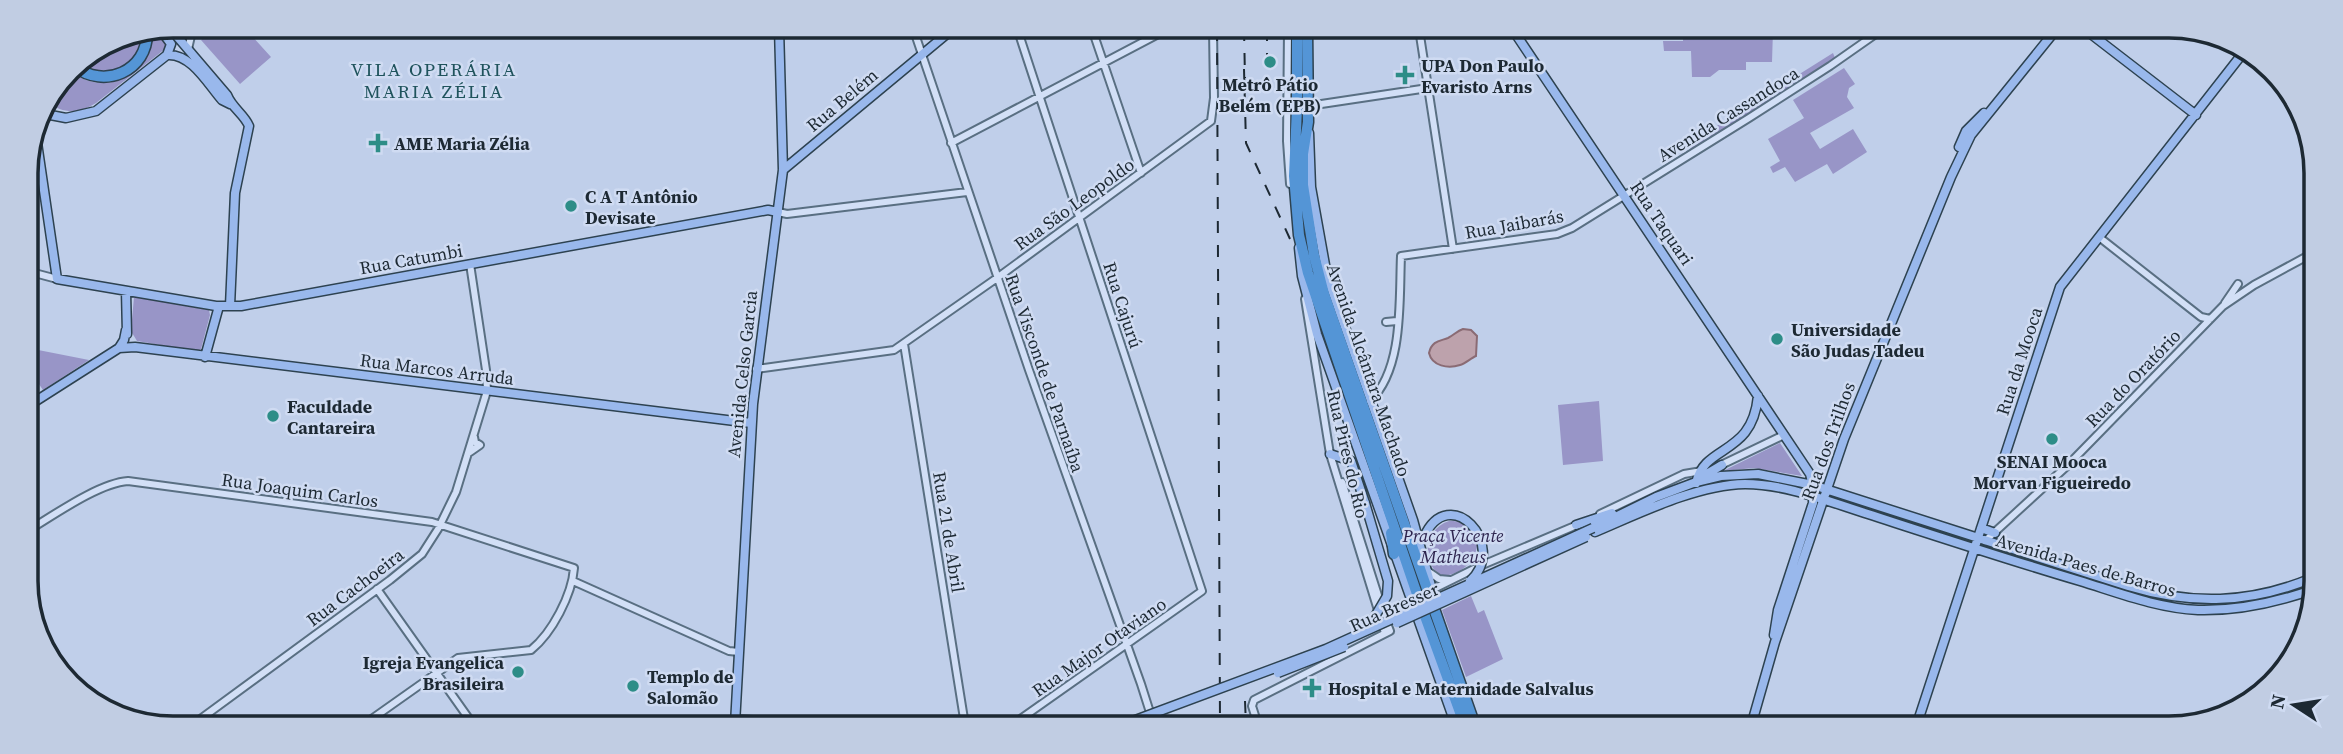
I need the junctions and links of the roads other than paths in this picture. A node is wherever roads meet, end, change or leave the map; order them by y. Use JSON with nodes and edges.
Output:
{"nodes":[{"id":1,"x":1213,"y":38,"type":"edge"},
{"id":2,"x":1288,"y":38,"type":"edge"},
{"id":3,"x":1297,"y":38,"type":"edge"},
{"id":4,"x":1307,"y":38,"type":"edge"},
{"id":5,"x":1420,"y":38,"type":"edge"},
{"id":6,"x":1519,"y":38,"type":"edge"},
{"id":7,"x":1870,"y":38,"type":"edge"},
{"id":8,"x":2049,"y":38,"type":"edge"},
{"id":9,"x":2096,"y":38,"type":"edge"},
{"id":10,"x":167,"y":39,"type":"edge"},
{"id":11,"x":179,"y":39,"type":"edge"},
{"id":12,"x":190,"y":39,"type":"edge"},
{"id":13,"x":779,"y":39,"type":"edge"},
{"id":14,"x":916,"y":39,"type":"edge"},
{"id":15,"x":941,"y":39,"type":"edge"},
{"id":16,"x":1020,"y":39,"type":"edge"},
{"id":17,"x":1095,"y":39,"type":"edge"},
{"id":18,"x":1149,"y":39,"type":"edge"},
{"id":19,"x":145,"y":42,"type":"edge"},
{"id":20,"x":188,"y":49,"type":"junction"},
{"id":21,"x":167,"y":55,"type":"junction"},
{"id":22,"x":921,"y":55,"type":"junction"},
{"id":23,"x":2239,"y":58,"type":"edge"},
{"id":24,"x":1104,"y":63,"type":"junction"},
{"id":25,"x":84,"y":73,"type":"edge"},
{"id":26,"x":1427,"y":88,"type":"junction"},
{"id":27,"x":2007,"y":88,"type":"junction"},
{"id":28,"x":1039,"y":96,"type":"junction"},
{"id":29,"x":230,"y":104,"type":"junction"},
{"id":30,"x":1308,"y":106,"type":"junction"},
{"id":31,"x":1977,"y":106,"type":"dead end"},
{"id":32,"x":52,"y":114,"type":"edge"},
{"id":33,"x":1983,"y":114,"type":"junction"},
{"id":34,"x":2196,"y":114,"type":"junction"},
{"id":35,"x":1297,"y":119,"type":"junction"},
{"id":36,"x":1981,"y":124,"type":"junction"},
{"id":37,"x":1287,"y":131,"type":"junction"},
{"id":38,"x":951,"y":143,"type":"junction"},
{"id":39,"x":40,"y":160,"type":"edge"},
{"id":40,"x":783,"y":170,"type":"junction"},
{"id":41,"x":1141,"y":173,"type":"junction"},
{"id":42,"x":1951,"y":177,"type":"junction"},
{"id":43,"x":967,"y":192,"type":"junction"},
{"id":44,"x":1624,"y":196,"type":"junction"},
{"id":45,"x":1296,"y":206,"type":"junction"},
{"id":46,"x":778,"y":212,"type":"junction"},
{"id":47,"x":1080,"y":218,"type":"junction"},
{"id":48,"x":1299,"y":235,"type":"junction"},
{"id":49,"x":2099,"y":237,"type":"junction"},
{"id":50,"x":1452,"y":249,"type":"junction"},
{"id":51,"x":2304,"y":258,"type":"edge"},
{"id":52,"x":470,"y":264,"type":"junction"},
{"id":53,"x":39,"y":274,"type":"edge"},
{"id":54,"x":1302,"y":276,"type":"junction"},
{"id":55,"x":53,"y":278,"type":"junction"},
{"id":56,"x":997,"y":278,"type":"junction"},
{"id":57,"x":2238,"y":284,"type":"dead end"},
{"id":58,"x":126,"y":291,"type":"junction"},
{"id":59,"x":219,"y":306,"type":"junction"},
{"id":60,"x":230,"y":306,"type":"junction"},
{"id":61,"x":2223,"y":306,"type":"junction"},
{"id":62,"x":2201,"y":317,"type":"junction"},
{"id":63,"x":2210,"y":319,"type":"junction"},
{"id":64,"x":1386,"y":321,"type":"dead end"},
{"id":65,"x":1397,"y":321,"type":"junction"},
{"id":66,"x":2202,"y":327,"type":"junction"},
{"id":67,"x":126,"y":330,"type":"junction"},
{"id":68,"x":904,"y":344,"type":"junction"},
{"id":69,"x":135,"y":347,"type":"junction"},
{"id":70,"x":119,"y":348,"type":"junction"},
{"id":71,"x":205,"y":357,"type":"junction"},
{"id":72,"x":756,"y":369,"type":"junction"},
{"id":73,"x":487,"y":391,"type":"junction"},
{"id":74,"x":1758,"y":396,"type":"junction"},
{"id":75,"x":38,"y":399,"type":"edge"},
{"id":76,"x":1368,"y":403,"type":"junction"},
{"id":77,"x":1356,"y":415,"type":"junction"},
{"id":78,"x":751,"y":423,"type":"junction"},
{"id":79,"x":474,"y":435,"type":"junction"},
{"id":80,"x":1784,"y":435,"type":"junction"},
{"id":81,"x":469,"y":453,"type":"junction"},
{"id":82,"x":1330,"y":454,"type":"junction"},
{"id":83,"x":1359,"y":455,"type":"junction"},
{"id":84,"x":1340,"y":456,"type":"junction"},
{"id":85,"x":1721,"y":465,"type":"junction"},
{"id":86,"x":1699,"y":471,"type":"junction"},
{"id":87,"x":1696,"y":481,"type":"junction"},
{"id":88,"x":1813,"y":485,"type":"junction"},
{"id":89,"x":1827,"y":490,"type":"junction"},
{"id":90,"x":1813,"y":497,"type":"junction"},
{"id":91,"x":1364,"y":500,"type":"junction"},
{"id":92,"x":1823,"y":500,"type":"junction"},
{"id":93,"x":1385,"y":501,"type":"junction"},
{"id":94,"x":1644,"y":502,"type":"junction"},
{"id":95,"x":1667,"y":504,"type":"junction"},
{"id":96,"x":1907,"y":515,"type":"junction"},
{"id":97,"x":1890,"y":521,"type":"junction"},
{"id":98,"x":440,"y":524,"type":"junction"},
{"id":99,"x":38,"y":525,"type":"edge"},
{"id":100,"x":1576,"y":526,"type":"junction"},
{"id":101,"x":1940,"y":526,"type":"junction"},
{"id":102,"x":1354,"y":527,"type":"junction"},
{"id":103,"x":1907,"y":527,"type":"junction"},
{"id":104,"x":1981,"y":528,"type":"junction"},
{"id":105,"x":1594,"y":530,"type":"junction"},
{"id":106,"x":1995,"y":533,"type":"junction"},
{"id":107,"x":1982,"y":540,"type":"junction"},
{"id":108,"x":1423,"y":541,"type":"junction"},
{"id":109,"x":1974,"y":549,"type":"junction"},
{"id":110,"x":1394,"y":554,"type":"junction"},
{"id":111,"x":1429,"y":572,"type":"junction"},
{"id":112,"x":1452,"y":580,"type":"junction"},
{"id":113,"x":2110,"y":580,"type":"junction"},
{"id":114,"x":573,"y":581,"type":"junction"},
{"id":115,"x":2304,"y":581,"type":"edge"},
{"id":116,"x":2095,"y":586,"type":"junction"},
{"id":117,"x":1462,"y":587,"type":"junction"},
{"id":118,"x":377,"y":589,"type":"junction"},
{"id":119,"x":1202,"y":591,"type":"joint"},
{"id":120,"x":1431,"y":591,"type":"junction"},
{"id":121,"x":2303,"y":593,"type":"edge"},
{"id":122,"x":1415,"y":599,"type":"junction"},
{"id":123,"x":1381,"y":615,"type":"junction"},
{"id":124,"x":1387,"y":632,"type":"joint"},
{"id":125,"x":1348,"y":640,"type":"junction"},
{"id":126,"x":1775,"y":642,"type":"junction"},
{"id":127,"x":1127,"y":644,"type":"junction"},
{"id":128,"x":739,"y":652,"type":"junction"},
{"id":129,"x":437,"y":673,"type":"junction"},
{"id":130,"x":1255,"y":715,"type":"edge"},
{"id":131,"x":1453,"y":715,"type":"edge"},
{"id":132,"x":1461,"y":715,"type":"edge"},
{"id":133,"x":1471,"y":715,"type":"edge"},
{"id":134,"x":1754,"y":715,"type":"edge"},
{"id":135,"x":1920,"y":715,"type":"edge"},
{"id":136,"x":205,"y":716,"type":"edge"},
{"id":137,"x":376,"y":716,"type":"edge"},
{"id":138,"x":467,"y":716,"type":"edge"},
{"id":139,"x":735,"y":716,"type":"edge"},
{"id":140,"x":964,"y":716,"type":"edge"},
{"id":141,"x":1026,"y":716,"type":"edge"},
{"id":142,"x":1147,"y":716,"type":"edge"},
{"id":143,"x":1151,"y":716,"type":"edge"},
{"id":144,"x":1163,"y":716,"type":"edge"}],
"edges":[{"from":1,"to":41,"type":"street","name":"Rua São Leopoldo"},
{"from":2,"to":37,"type":"street","name":"Avenida Alcântara Machado"},
{"from":3,"to":35,"type":"highway","name":"Avenida Alcântara Machado"},
{"from":4,"to":30,"type":"highway","name":"Avenida Alcântara Machado"},
{"from":5,"to":26,"type":"street"},
{"from":6,"to":44,"type":"main road","name":"Rua Taquari"},
{"from":7,"to":44,"type":"street","name":"Avenida Cassandoca"},
{"from":8,"to":27,"type":"main road","name":"Rua dos Trilhos"},
{"from":9,"to":34,"type":"main road"},
{"from":10,"to":21,"type":"main road"},
{"from":11,"to":20,"type":"main road"},
{"from":12,"to":20,"type":"street"},
{"from":13,"to":40,"type":"main road","name":"Avenida Celso Garcia"},
{"from":14,"to":22,"type":"street","name":"Rua Visconde de Parnaíba"},
{"from":15,"to":22,"type":"main road","name":"Rua Belém"},
{"from":16,"to":28,"type":"street","name":"Rua Cajurú"},
{"from":17,"to":24,"type":"street"},
{"from":18,"to":24,"type":"street"},
{"from":19,"to":25,"type":"highway"},
{"from":20,"to":29,"type":"main road"},
{"from":21,"to":29,"type":"main road"},
{"from":21,"to":32,"type":"main road"},
{"from":22,"to":38,"type":"street","name":"Rua Visconde de Parnaíba"},
{"from":22,"to":40,"type":"main road","name":"Rua Belém"},
{"from":23,"to":34,"type":"main road","name":"Rua da Mooca"},
{"from":24,"to":28,"type":"street"},
{"from":24,"to":41,"type":"street"},
{"from":26,"to":30,"type":"street"},
{"from":26,"to":50,"type":"street"},
{"from":27,"to":33,"type":"main road","name":"Rua dos Trilhos"},
{"from":27,"to":36,"type":"main road","name":"Rua dos Trilhos"},
{"from":28,"to":38,"type":"street"},
{"from":28,"to":47,"type":"street","name":"Rua Cajurú"},
{"from":29,"to":60,"type":"main road"},
{"from":30,"to":76,"type":"highway","name":"Avenida Alcântara Machado"},
{"from":31,"to":33,"type":"main road"},
{"from":33,"to":36,"type":"main road"},
{"from":33,"to":42,"type":"main road","name":"Rua dos Trilhos"},
{"from":34,"to":49,"type":"main road","name":"Rua da Mooca"},
{"from":35,"to":37,"type":"highway"},
{"from":35,"to":45,"type":"highway","name":"Avenida Alcântara Machado"},
{"from":36,"to":42,"type":"main road","name":"Rua dos Trilhos"},
{"from":37,"to":45,"type":"street","name":"Avenida Alcântara Machado"},
{"from":38,"to":43,"type":"street","name":"Rua Visconde de Parnaíba"},
{"from":39,"to":55,"type":"main road"},
{"from":40,"to":46,"type":"main road","name":"Avenida Celso Garcia"},
{"from":41,"to":47,"type":"street","name":"Rua São Leopoldo"},
{"from":42,"to":89,"type":"main road","name":"Rua dos Trilhos"},
{"from":43,"to":46,"type":"street"},
{"from":43,"to":56,"type":"street","name":"Rua Visconde de Parnaíba"},
{"from":44,"to":50,"type":"street","name":"Rua Jaibarás"},
{"from":44,"to":74,"type":"main road","name":"Rua Taquari"},
{"from":45,"to":48,"type":"highway","name":"Avenida Alcântara Machado"},
{"from":46,"to":52,"type":"main road","name":"Rua Catumbi"},
{"from":46,"to":72,"type":"main road","name":"Avenida Celso Garcia"},
{"from":47,"to":56,"type":"street","name":"Rua São Leopoldo"},
{"from":47,"to":119,"type":"street","name":"Rua Cajurú"},
{"from":48,"to":54,"type":"main road","name":"Avenida Alcântara Machado"},
{"from":48,"to":77,"type":"highway","name":"Avenida Alcântara Machado"},
{"from":49,"to":62,"type":"street"},
{"from":49,"to":104,"type":"main road","name":"Rua da Mooca"},
{"from":50,"to":65,"type":"street","name":"Rua Jaibarás"},
{"from":51,"to":61,"type":"street","name":"Rua do Oratório"},
{"from":52,"to":60,"type":"main road","name":"Rua Catumbi"},
{"from":52,"to":73,"type":"street","name":"Rua Cachoeira"},
{"from":53,"to":55,"type":"street","name":"Rua Catumbi"},
{"from":54,"to":82,"type":"street","name":"Rua Pires do Rio"},
{"from":54,"to":83,"type":"main road","name":"Avenida Alcântara Machado"},
{"from":55,"to":58,"type":"main road","name":"Rua Catumbi"},
{"from":56,"to":68,"type":"street","name":"Rua São Leopoldo"},
{"from":56,"to":127,"type":"street","name":"Rua Visconde de Parnaíba"},
{"from":57,"to":61,"type":"street"},
{"from":58,"to":59,"type":"main road","name":"Rua Catumbi"},
{"from":58,"to":67,"type":"main road"},
{"from":59,"to":60,"type":"main road","name":"Rua Catumbi"},
{"from":59,"to":71,"type":"main road"},
{"from":61,"to":63,"type":"street","name":"Rua do Oratório"},
{"from":62,"to":63,"type":"street"},
{"from":62,"to":66,"type":"street"},
{"from":63,"to":66,"type":"street","name":"Rua do Oratório"},
{"from":64,"to":65,"type":"street"},
{"from":65,"to":76,"type":"street"},
{"from":66,"to":106,"type":"street","name":"Rua do Oratório"},
{"from":67,"to":69,"type":"main road"},
{"from":67,"to":70,"type":"main road"},
{"from":68,"to":72,"type":"street","name":"Rua São Leopoldo"},
{"from":68,"to":140,"type":"street","name":"Rua 21 de Abril"},
{"from":69,"to":70,"type":"main road","name":"Rua Marcos Arruda"},
{"from":69,"to":71,"type":"main road","name":"Rua Marcos Arruda"},
{"from":70,"to":75,"type":"main road"},
{"from":71,"to":73,"type":"main road","name":"Rua Marcos Arruda"},
{"from":72,"to":78,"type":"main road","name":"Avenida Celso Garcia"},
{"from":73,"to":78,"type":"main road","name":"Rua Marcos Arruda"},
{"from":73,"to":79,"type":"street","name":"Rua Cachoeira"},
{"from":74,"to":80,"type":"main road","name":"Rua Taquari"},
{"from":74,"to":86,"type":"main road"},
{"from":76,"to":77,"type":"street"},
{"from":76,"to":108,"type":"main road","name":"Avenida Alcântara Machado"},
{"from":76,"to":120,"type":"highway","name":"Avenida Alcântara Machado"},
{"from":77,"to":93,"type":"highway","name":"Avenida Alcântara Machado"},
{"from":78,"to":128,"type":"main road","name":"Avenida Celso Garcia"},
{"from":79,"to":81,"type":"street","name":"Rua Cachoeira"},
{"from":79,"to":81,"type":"street"},
{"from":80,"to":85,"type":"street","name":"Rua Bresser"},
{"from":80,"to":88,"type":"main road","name":"Rua Taquari"},
{"from":81,"to":98,"type":"street","name":"Rua Cachoeira"},
{"from":82,"to":84,"type":"main road"},
{"from":82,"to":102,"type":"street","name":"Rua Pires do Rio"},
{"from":83,"to":91,"type":"main road"},
{"from":83,"to":110,"type":"main road","name":"Avenida Alcântara Machado"},
{"from":84,"to":91,"type":"main road"},
{"from":84,"to":102,"type":"street","name":"Rua Pires do Rio"},
{"from":85,"to":86,"type":"street","name":"Rua Bresser"},
{"from":85,"to":87,"type":"main road"},
{"from":86,"to":87,"type":"main road"},
{"from":86,"to":100,"type":"street","name":"Rua Bresser"},
{"from":87,"to":88,"type":"main road"},
{"from":87,"to":94,"type":"main road"},
{"from":87,"to":95,"type":"main road"},
{"from":88,"to":89,"type":"main road"},
{"from":88,"to":90,"type":"main road","name":"Rua dos Trilhos"},
{"from":89,"to":92,"type":"main road","name":"Rua dos Trilhos"},
{"from":89,"to":96,"type":"main road"},
{"from":90,"to":92,"type":"main road","name":"Rua Bresser"},
{"from":90,"to":95,"type":"main road","name":"Rua Bresser"},
{"from":90,"to":126,"type":"main road","name":"Rua dos Trilhos"},
{"from":91,"to":125,"type":"main road","bridge":true},
{"from":92,"to":97,"type":"main road"},
{"from":92,"to":126,"type":"main road","name":"Rua dos Trilhos"},
{"from":93,"to":110,"type":"highway"},
{"from":93,"to":122,"type":"highway","name":"Avenida Alcântara Machado"},
{"from":94,"to":100,"type":"main road"},
{"from":94,"to":105,"type":"main road"},
{"from":95,"to":105,"type":"main road","name":"Rua Bresser"},
{"from":96,"to":97,"type":"main road"},
{"from":96,"to":101,"type":"main road"},
{"from":97,"to":103,"type":"main road"},
{"from":98,"to":99,"type":"street","name":"Rua Joaquim Carlos"},
{"from":98,"to":114,"type":"street","name":"Rua Joaquim Carlos"},
{"from":98,"to":118,"type":"street","name":"Rua Cachoeira"},
{"from":100,"to":112,"type":"street","name":"Rua Bresser"},
{"from":101,"to":103,"type":"main road"},
{"from":101,"to":107,"type":"main road"},
{"from":102,"to":123,"type":"street","name":"Rua Pires do Rio"},
{"from":103,"to":109,"type":"main road"},
{"from":104,"to":106,"type":"main road"},
{"from":104,"to":107,"type":"main road","name":"Rua da Mooca"},
{"from":105,"to":117,"type":"main road","name":"Rua Bresser","bridge":true},
{"from":105,"to":144,"type":"main road","name":"Rua Bresser","bridge":true},
{"from":106,"to":107,"type":"street","name":"Rua do Oratório"},
{"from":107,"to":109,"type":"main road","name":"Rua da Mooca"},
{"from":107,"to":113,"type":"main road","name":"Avenida Paes de Barros"},
{"from":108,"to":111,"type":"main road","name":"Avenida Alcântara Machado"},
{"from":108,"to":117,"type":"main road","bridge":true},
{"from":109,"to":116,"type":"main road","name":"Avenida Paes de Barros"},
{"from":109,"to":135,"type":"main road","name":"Rua da Mooca"},
{"from":110,"to":122,"type":"main road","name":"Avenida Alcântara Machado"},
{"from":111,"to":112,"type":"street"},
{"from":111,"to":120,"type":"main road","name":"Avenida Alcântara Machado"},
{"from":112,"to":120,"type":"street","name":"Rua Bresser"},
{"from":113,"to":115,"type":"main road","name":"Avenida Paes de Barros"},
{"from":113,"to":116,"type":"main road"},
{"from":114,"to":128,"type":"street"},
{"from":114,"to":129,"type":"street"},
{"from":116,"to":121,"type":"main road","name":"Avenida Paes de Barros"},
{"from":117,"to":125,"type":"main road","name":"Rua Bresser","bridge":true},
{"from":118,"to":129,"type":"street"},
{"from":118,"to":136,"type":"street","name":"Rua Cachoeira"},
{"from":119,"to":127,"type":"street","name":"Rua Major Otaviano"},
{"from":120,"to":122,"type":"street","name":"Rua Bresser"},
{"from":120,"to":133,"type":"highway","name":"Avenida Alcântara Machado"},
{"from":122,"to":123,"type":"street","name":"Rua Bresser"},
{"from":122,"to":131,"type":"main road","name":"Avenida Alcântara Machado"},
{"from":122,"to":132,"type":"highway","name":"Avenida Alcântara Machado"},
{"from":123,"to":124,"type":"street","name":"Rua Pires do Rio"},
{"from":124,"to":130,"type":"street","name":"Rua Bresser"},
{"from":125,"to":142,"type":"main road","name":"Rua Bresser","bridge":true},
{"from":126,"to":134,"type":"main road","name":"Rua dos Trilhos"},
{"from":127,"to":141,"type":"street","name":"Rua Major Otaviano"},
{"from":127,"to":143,"type":"street","name":"Rua Visconde de Parnaíba"},
{"from":128,"to":139,"type":"main road","name":"Avenida Celso Garcia"},
{"from":129,"to":137,"type":"street"},
{"from":129,"to":138,"type":"street"}]}
